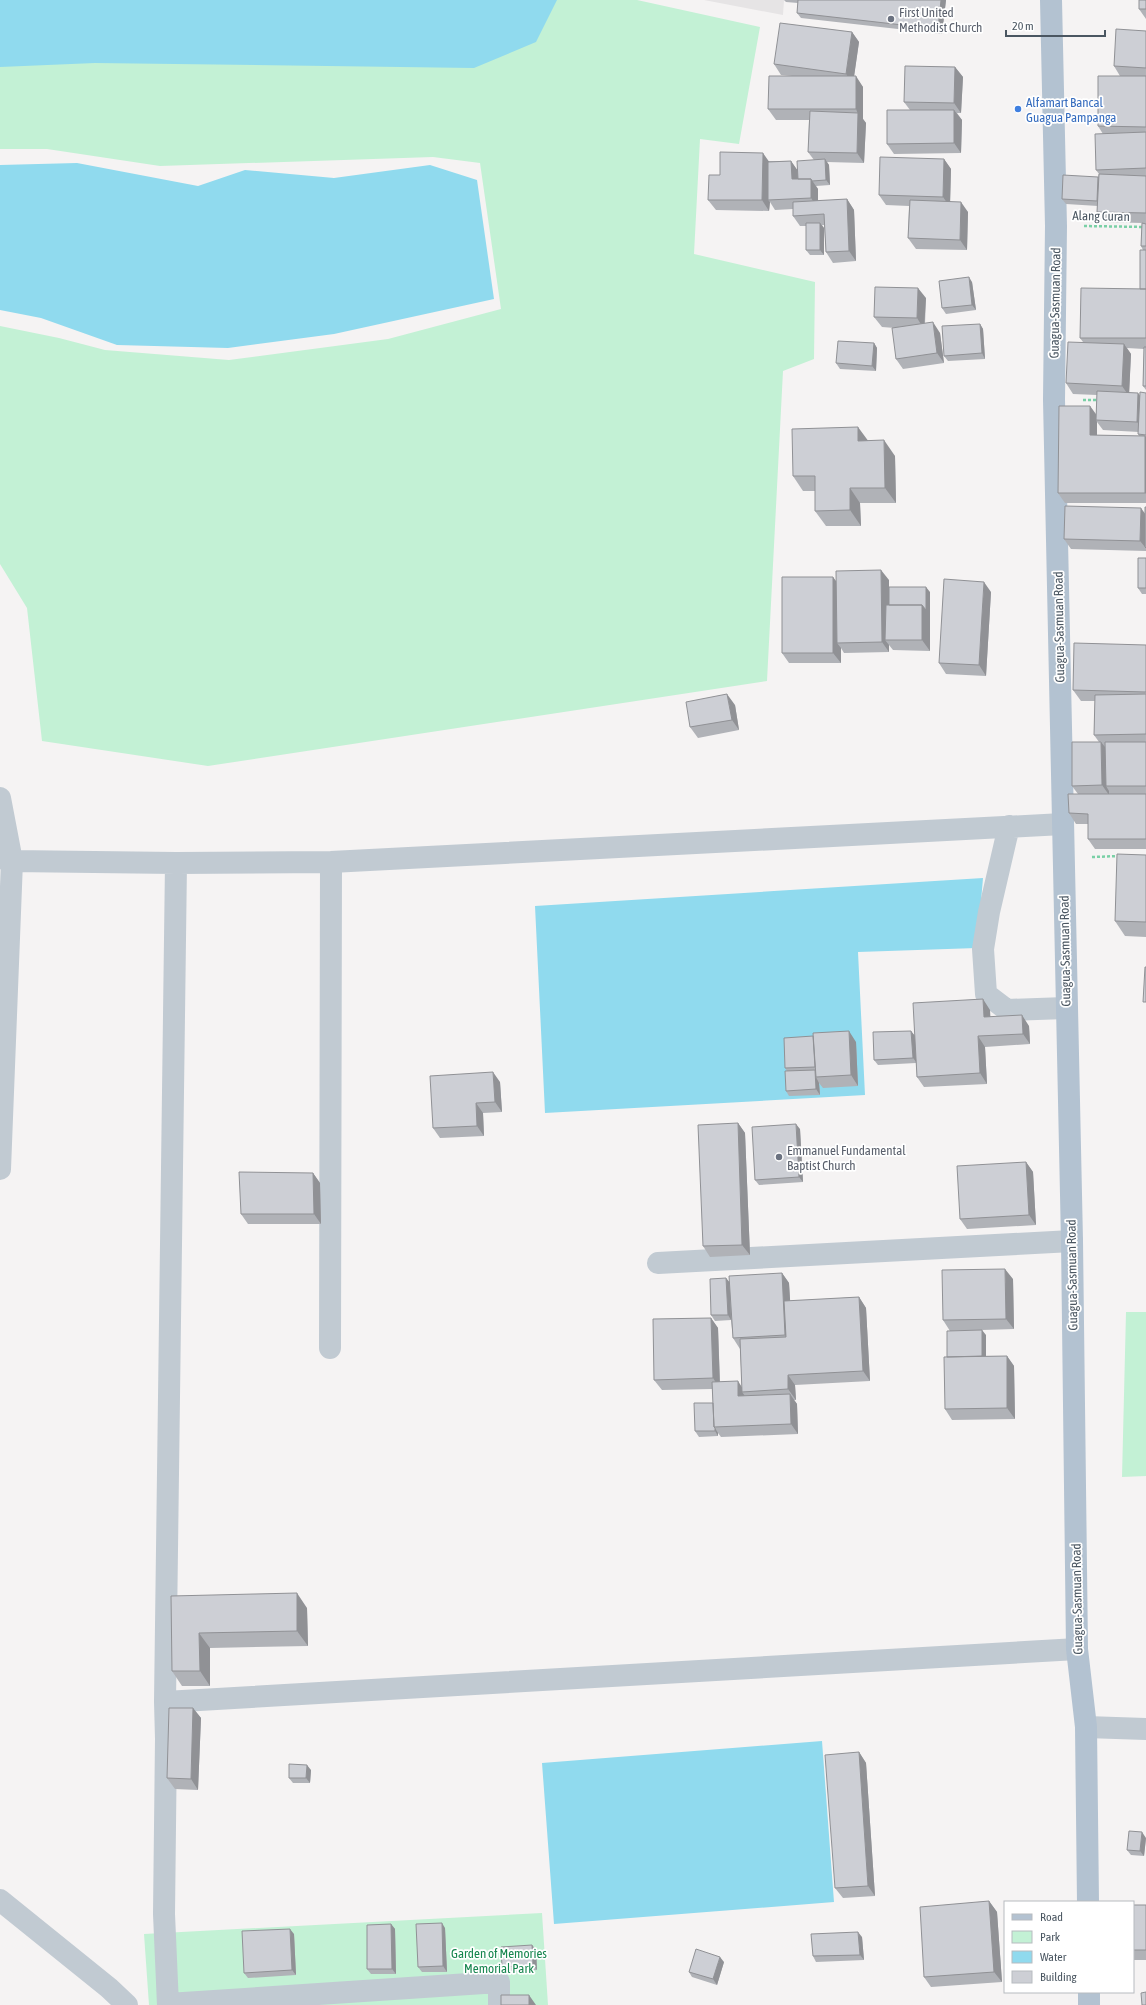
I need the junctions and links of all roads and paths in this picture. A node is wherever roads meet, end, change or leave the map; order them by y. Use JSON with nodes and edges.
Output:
{"nodes":[{"id":1,"x":1051,"y":0,"type":"edge"},
{"id":2,"x":1056,"y":226,"type":"junction"},
{"id":3,"x":1146,"y":227,"type":"edge"},
{"id":4,"x":1054,"y":400,"type":"junction"},
{"id":5,"x":1108,"y":400,"type":"edge"},
{"id":6,"x":0,"y":798,"type":"edge"},
{"id":7,"x":1063,"y":824,"type":"junction"},
{"id":8,"x":1009,"y":826,"type":"junction"},
{"id":9,"x":1124,"y":856,"type":"edge"},
{"id":10,"x":1064,"y":858,"type":"junction"},
{"id":11,"x":6,"y":859,"type":"edge"},
{"id":12,"x":331,"y":862,"type":"junction"},
{"id":13,"x":176,"y":863,"type":"junction"},
{"id":14,"x":1066,"y":1008,"type":"junction"},
{"id":15,"x":2,"y":1070,"type":"edge"},
{"id":16,"x":0,"y":1169,"type":"edge"},
{"id":17,"x":1072,"y":1241,"type":"junction"},
{"id":18,"x":658,"y":1263,"type":"dead end"},
{"id":19,"x":330,"y":1348,"type":"dead end"},
{"id":20,"x":1077,"y":1649,"type":"junction"},
{"id":21,"x":165,"y":1702,"type":"junction"},
{"id":22,"x":1086,"y":1726,"type":"junction"},
{"id":23,"x":1146,"y":1729,"type":"edge"},
{"id":24,"x":0,"y":1900,"type":"edge"},
{"id":25,"x":1088,"y":1901,"type":"edge"},
{"id":26,"x":1089,"y":1993,"type":"edge"},
{"id":27,"x":168,"y":2004,"type":"edge"},
{"id":28,"x":127,"y":2005,"type":"edge"},
{"id":29,"x":499,"y":2005,"type":"edge"},
{"id":30,"x":1089,"y":2005,"type":"edge"}],
"edges":[{"from":1,"to":2,"type":"main road","name":"Guagua-Sasmuan Road"},
{"from":2,"to":3,"type":"path","name":"Alang Curan"},
{"from":2,"to":4,"type":"main road","name":"Guagua-Sasmuan Road"},
{"from":4,"to":5,"type":"path"},
{"from":4,"to":7,"type":"main road","name":"Guagua-Sasmuan Road"},
{"from":6,"to":11,"type":"street"},
{"from":7,"to":8,"type":"street"},
{"from":7,"to":10,"type":"main road","name":"Guagua-Sasmuan Road"},
{"from":8,"to":12,"type":"street"},
{"from":8,"to":14,"type":"street"},
{"from":9,"to":10,"type":"path"},
{"from":10,"to":14,"type":"main road","name":"Guagua-Sasmuan Road"},
{"from":11,"to":13,"type":"street"},
{"from":11,"to":15,"type":"street"},
{"from":12,"to":13,"type":"street"},
{"from":12,"to":19,"type":"street"},
{"from":13,"to":21,"type":"street"},
{"from":14,"to":17,"type":"main road","name":"Guagua-Sasmuan Road"},
{"from":15,"to":16,"type":"street"},
{"from":17,"to":18,"type":"street"},
{"from":17,"to":20,"type":"main road","name":"Guagua-Sasmuan Road"},
{"from":20,"to":21,"type":"street"},
{"from":20,"to":22,"type":"main road","name":"Guagua-Sasmuan Road"},
{"from":21,"to":27,"type":"street"},
{"from":22,"to":23,"type":"street"},
{"from":22,"to":25,"type":"main road","name":"Guagua-Sasmuan Road"},
{"from":24,"to":28,"type":"street"},
{"from":26,"to":30,"type":"main road"},
{"from":27,"to":29,"type":"street"}]}
